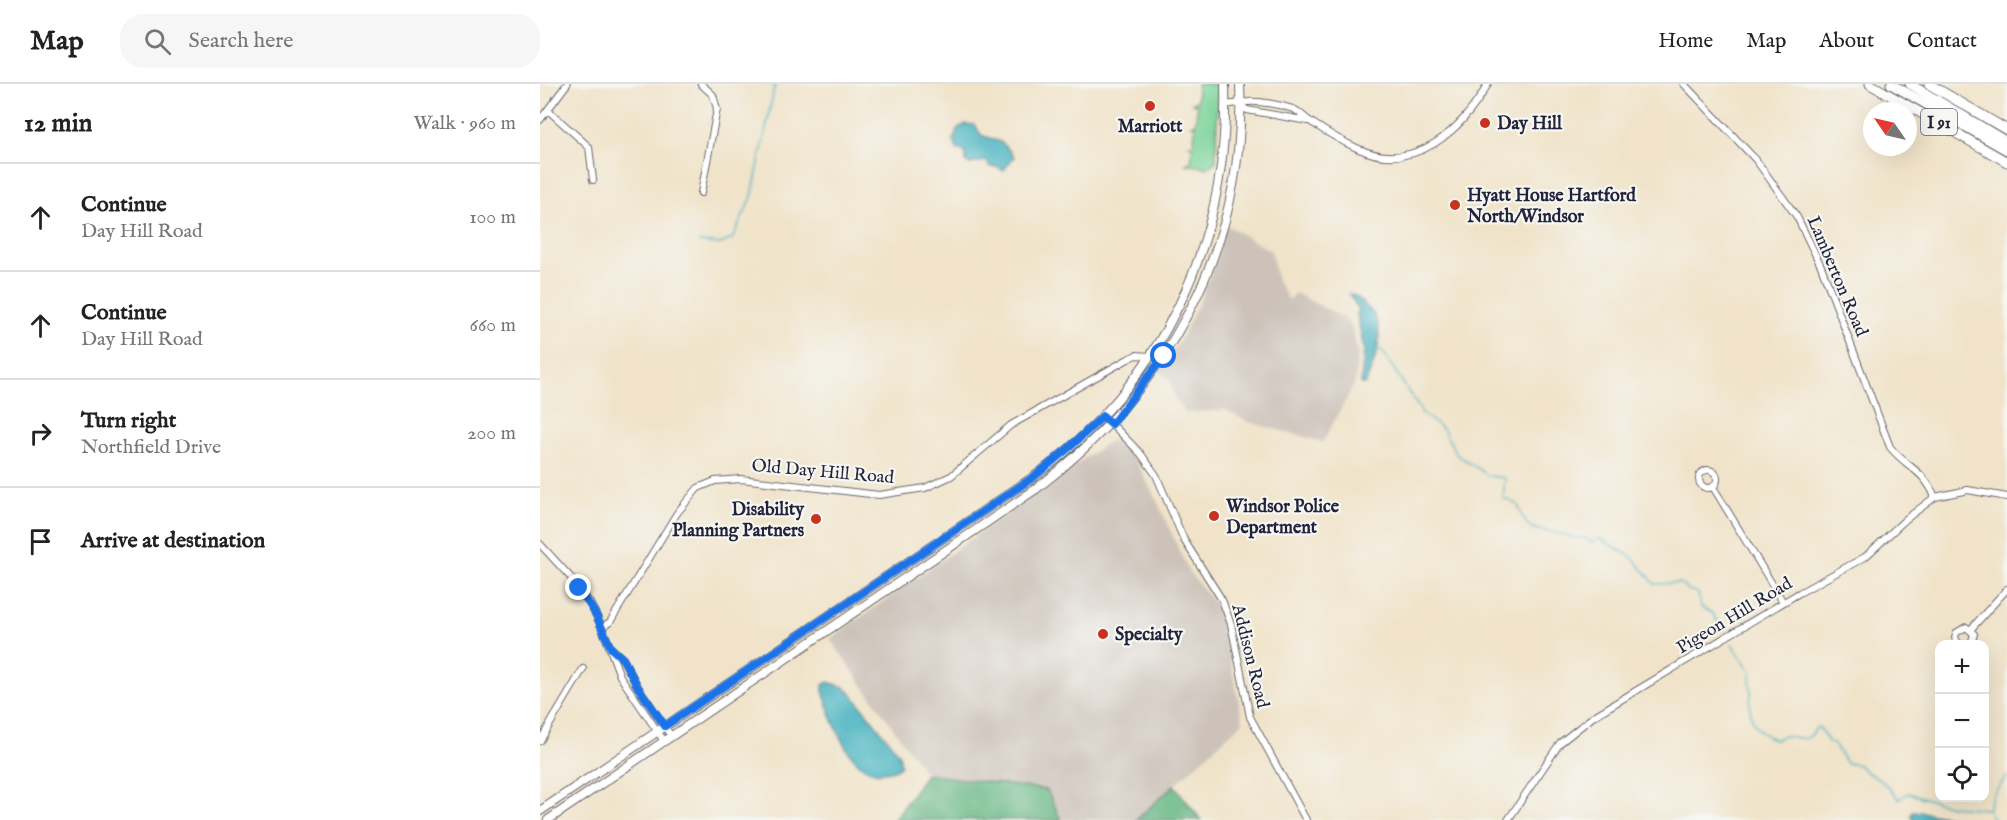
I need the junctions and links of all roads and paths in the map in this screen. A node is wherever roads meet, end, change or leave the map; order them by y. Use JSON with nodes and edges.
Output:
{"nodes":[{"id":1,"x":567,"y":84,"type":"edge"},
{"id":2,"x":702,"y":84,"type":"edge"},
{"id":3,"x":1225,"y":84,"type":"edge"},
{"id":4,"x":1240,"y":84,"type":"edge"},
{"id":5,"x":1488,"y":84,"type":"edge"},
{"id":6,"x":1684,"y":84,"type":"edge"},
{"id":7,"x":1870,"y":84,"type":"edge"},
{"id":8,"x":1891,"y":84,"type":"edge"},
{"id":9,"x":1910,"y":84,"type":"edge"},
{"id":10,"x":1929,"y":84,"type":"edge"},
{"id":11,"x":1226,"y":104,"type":"junction"},
{"id":12,"x":1240,"y":105,"type":"junction"},
{"id":13,"x":549,"y":111,"type":"junction"},
{"id":14,"x":540,"y":120,"type":"edge"},
{"id":15,"x":2007,"y":130,"type":"edge"},
{"id":16,"x":2007,"y":142,"type":"edge"},
{"id":17,"x":2007,"y":150,"type":"edge"},
{"id":18,"x":2007,"y":162,"type":"edge"},
{"id":19,"x":593,"y":180,"type":"dead end"},
{"id":20,"x":701,"y":193,"type":"dead end"},
{"id":21,"x":1206,"y":237,"type":"junction"},
{"id":22,"x":1218,"y":239,"type":"junction"},
{"id":23,"x":1183,"y":296,"type":"junction"},
{"id":24,"x":1194,"y":301,"type":"junction"},
{"id":25,"x":1149,"y":356,"type":"junction"},
{"id":26,"x":1103,"y":416,"type":"junction"},
{"id":27,"x":1112,"y":424,"type":"junction"},
{"id":28,"x":1713,"y":487,"type":"dead end"},
{"id":29,"x":1935,"y":497,"type":"junction"},
{"id":30,"x":2007,"y":497,"type":"edge"},
{"id":31,"x":540,"y":544,"type":"edge"},
{"id":32,"x":912,"y":558,"type":"junction"},
{"id":33,"x":918,"y":569,"type":"junction"},
{"id":34,"x":2007,"y":589,"type":"edge"},
{"id":35,"x":1783,"y":602,"type":"junction"},
{"id":36,"x":827,"y":617,"type":"junction"},
{"id":37,"x":833,"y":626,"type":"junction"},
{"id":38,"x":602,"y":627,"type":"junction"},
{"id":39,"x":1971,"y":630,"type":"junction"},
{"id":40,"x":1956,"y":640,"type":"edge"},
{"id":41,"x":1973,"y":640,"type":"edge"},
{"id":42,"x":611,"y":648,"type":"junction"},
{"id":43,"x":583,"y":669,"type":"dead end"},
{"id":44,"x":665,"y":726,"type":"junction"},
{"id":45,"x":656,"y":731,"type":"junction"},
{"id":46,"x":671,"y":736,"type":"junction"},
{"id":47,"x":540,"y":741,"type":"edge"},
{"id":48,"x":664,"y":741,"type":"junction"},
{"id":49,"x":540,"y":811,"type":"edge"},
{"id":50,"x":548,"y":820,"type":"edge"},
{"id":51,"x":1306,"y":820,"type":"edge"},
{"id":52,"x":1508,"y":820,"type":"edge"}],
"edges":[{"from":1,"to":13,"type":"street"},
{"from":2,"to":20,"type":"street"},
{"from":3,"to":11,"type":"main road"},
{"from":4,"to":12,"type":"main road"},
{"from":5,"to":12,"type":"street"},
{"from":6,"to":29,"type":"street","name":"Lamberton Road"},
{"from":7,"to":18,"type":"highway","number":"I 91"},
{"from":8,"to":17,"type":"highway"},
{"from":9,"to":16,"type":"highway"},
{"from":10,"to":15,"type":"highway","number":"I 91"},
{"from":11,"to":12,"type":"street"},
{"from":11,"to":21,"type":"main road"},
{"from":12,"to":22,"type":"main road"},
{"from":13,"to":14,"type":"street"},
{"from":13,"to":19,"type":"street"},
{"from":21,"to":22,"type":"main road"},
{"from":21,"to":23,"type":"main road"},
{"from":22,"to":24,"type":"main road"},
{"from":23,"to":24,"type":"main road"},
{"from":23,"to":25,"type":"main road"},
{"from":24,"to":27,"type":"main road"},
{"from":25,"to":26,"type":"main road"},
{"from":25,"to":38,"type":"street","name":"Old Day Hill Road"},
{"from":26,"to":27,"type":"street","name":"Addison Road"},
{"from":26,"to":32,"type":"main road"},
{"from":27,"to":33,"type":"main road"},
{"from":27,"to":51,"type":"street","name":"Addison Road"},
{"from":28,"to":35,"type":"street"},
{"from":29,"to":30,"type":"street","name":"Pigeon Hill Road"},
{"from":29,"to":35,"type":"street","name":"Pigeon Hill Road"},
{"from":31,"to":38,"type":"street"},
{"from":32,"to":33,"type":"main road"},
{"from":32,"to":36,"type":"main road"},
{"from":33,"to":37,"type":"main road"},
{"from":34,"to":39,"type":"street"},
{"from":35,"to":52,"type":"street","name":"Pigeon Hill Road"},
{"from":36,"to":37,"type":"main road"},
{"from":36,"to":44,"type":"main road"},
{"from":37,"to":46,"type":"main road"},
{"from":38,"to":42,"type":"street"},
{"from":39,"to":40,"type":"street"},
{"from":39,"to":41,"type":"street"},
{"from":42,"to":44,"type":"street"},
{"from":42,"to":45,"type":"street"},
{"from":43,"to":47,"type":"street"},
{"from":44,"to":45,"type":"main road"},
{"from":44,"to":46,"type":"street"},
{"from":45,"to":48,"type":"street"},
{"from":45,"to":49,"type":"main road"},
{"from":46,"to":48,"type":"main road"},
{"from":48,"to":50,"type":"main road"}]}
